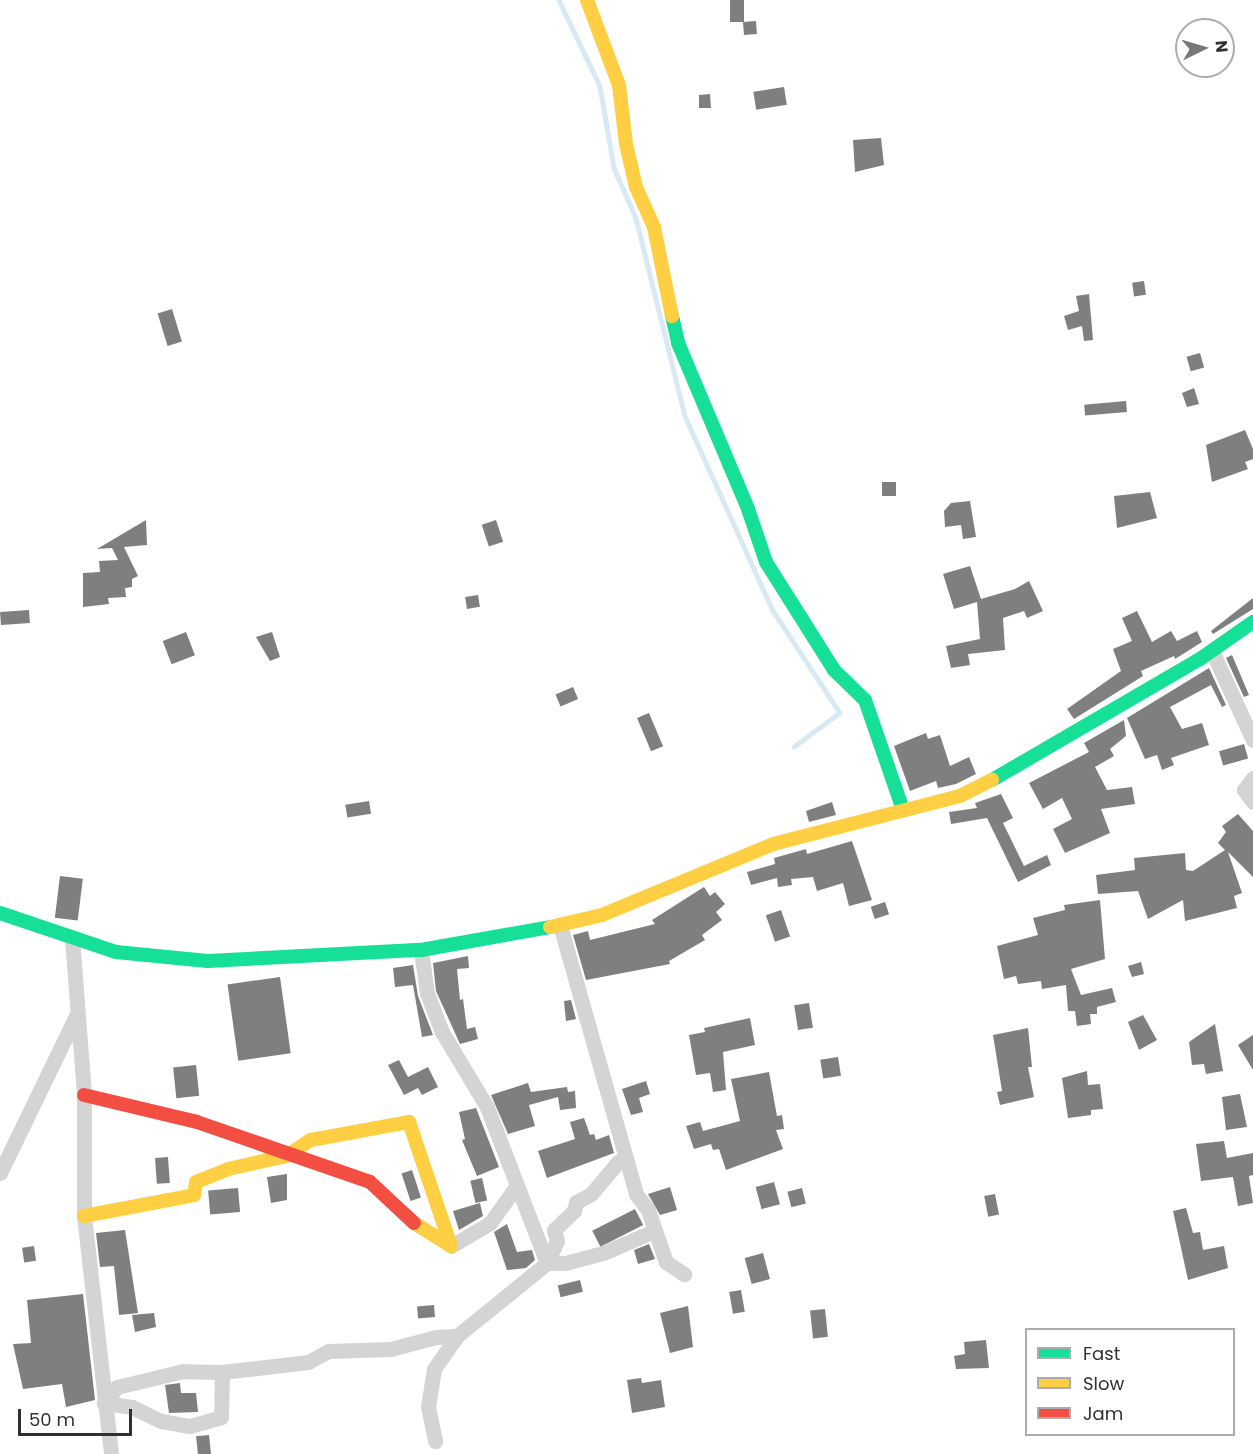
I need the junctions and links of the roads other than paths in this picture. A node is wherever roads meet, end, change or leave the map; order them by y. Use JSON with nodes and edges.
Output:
{"nodes":[{"id":1,"x":587,"y":0,"type":"edge"},
{"id":2,"x":1253,"y":622,"type":"edge"},
{"id":3,"x":1212,"y":651,"type":"junction"},
{"id":4,"x":1253,"y":740,"type":"edge"},
{"id":5,"x":1253,"y":778,"type":"edge"},
{"id":6,"x":1253,"y":802,"type":"edge"},
{"id":7,"x":903,"y":810,"type":"junction"},
{"id":8,"x":0,"y":913,"type":"edge"},
{"id":9,"x":560,"y":925,"type":"junction"},
{"id":10,"x":72,"y":938,"type":"junction"},
{"id":11,"x":421,"y":950,"type":"junction"},
{"id":12,"x":78,"y":1012,"type":"junction"},
{"id":13,"x":84,"y":1095,"type":"junction"},
{"id":14,"x":286,"y":1156,"type":"junction"},
{"id":15,"x":627,"y":1159,"type":"junction"},
{"id":16,"x":0,"y":1173,"type":"edge"},
{"id":17,"x":515,"y":1188,"type":"junction"},
{"id":18,"x":84,"y":1216,"type":"junction"},
{"id":19,"x":654,"y":1231,"type":"junction"},
{"id":20,"x":451,"y":1246,"type":"junction"},
{"id":21,"x":548,"y":1263,"type":"junction"},
{"id":22,"x":684,"y":1274,"type":"dead end"},
{"id":23,"x":457,"y":1336,"type":"junction"},
{"id":24,"x":222,"y":1372,"type":"junction"},
{"id":25,"x":104,"y":1403,"type":"junction"},
{"id":26,"x":435,"y":1441,"type":"dead end"},
{"id":27,"x":111,"y":1454,"type":"edge"}],
"edges":[{"from":1,"to":7,"type":"street"},
{"from":2,"to":3,"type":"street"},
{"from":3,"to":4,"type":"street"},
{"from":3,"to":7,"type":"street"},
{"from":5,"to":6,"type":"street"},
{"from":7,"to":9,"type":"street"},
{"from":8,"to":10,"type":"street"},
{"from":9,"to":11,"type":"street"},
{"from":9,"to":15,"type":"street"},
{"from":10,"to":11,"type":"street"},
{"from":10,"to":12,"type":"street"},
{"from":11,"to":17,"type":"street"},
{"from":12,"to":13,"type":"street"},
{"from":12,"to":16,"type":"street"},
{"from":13,"to":14,"type":"street"},
{"from":13,"to":18,"type":"street"},
{"from":14,"to":18,"type":"street"},
{"from":14,"to":20,"type":"street"},
{"from":14,"to":20,"type":"street"},
{"from":15,"to":19,"type":"street"},
{"from":15,"to":21,"type":"street"},
{"from":17,"to":20,"type":"street"},
{"from":17,"to":21,"type":"street"},
{"from":18,"to":25,"type":"street"},
{"from":19,"to":21,"type":"street"},
{"from":19,"to":22,"type":"street"},
{"from":21,"to":23,"type":"street"},
{"from":23,"to":24,"type":"street"},
{"from":23,"to":26,"type":"street"},
{"from":24,"to":25,"type":"street"},
{"from":24,"to":25,"type":"street"},
{"from":25,"to":27,"type":"street"}]}
